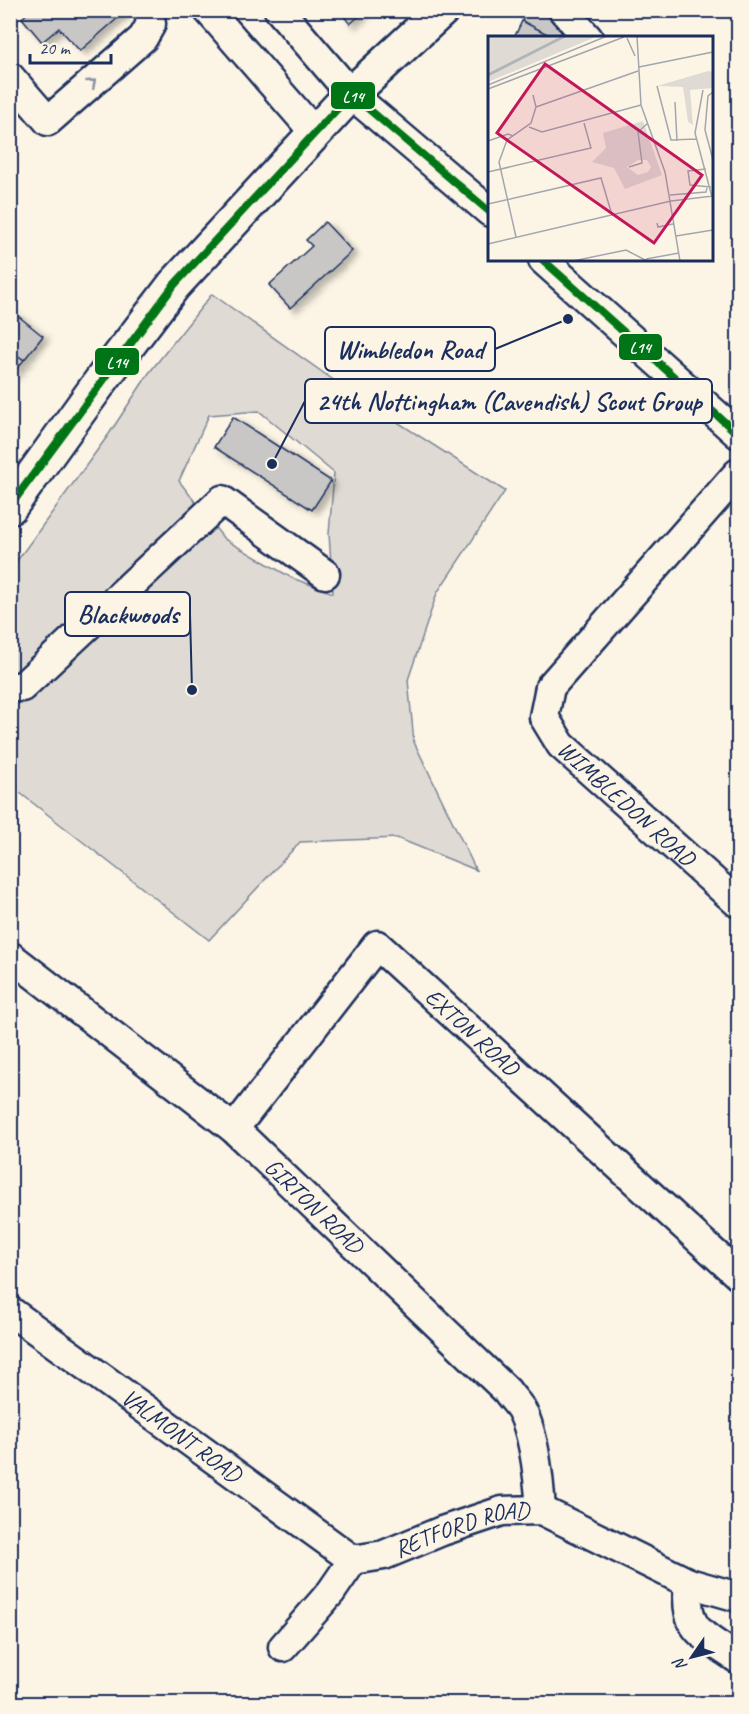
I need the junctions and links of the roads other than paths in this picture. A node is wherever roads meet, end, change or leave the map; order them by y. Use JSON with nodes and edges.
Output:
{"nodes":[{"id":1,"x":149,"y":10,"type":"edge"},
{"id":2,"x":208,"y":10,"type":"edge"},
{"id":3,"x":279,"y":10,"type":"edge"},
{"id":4,"x":442,"y":10,"type":"edge"},
{"id":5,"x":563,"y":10,"type":"edge"},
{"id":6,"x":586,"y":36,"type":"edge"},
{"id":7,"x":10,"y":77,"type":"edge"},
{"id":8,"x":351,"y":94,"type":"junction"},
{"id":9,"x":315,"y":133,"type":"junction"},
{"id":10,"x":488,"y":211,"type":"edge"},
{"id":11,"x":544,"y":261,"type":"edge"},
{"id":12,"x":738,"y":434,"type":"edge"},
{"id":13,"x":738,"y":473,"type":"edge"},
{"id":14,"x":10,"y":507,"type":"edge"},
{"id":15,"x":325,"y":574,"type":"dead end"},
{"id":16,"x":10,"y":687,"type":"edge"},
{"id":17,"x":738,"y":903,"type":"edge"},
{"id":18,"x":10,"y":956,"type":"edge"},
{"id":19,"x":234,"y":1129,"type":"junction"},
{"id":20,"x":738,"y":1275,"type":"edge"},
{"id":21,"x":10,"y":1311,"type":"edge"},
{"id":22,"x":541,"y":1510,"type":"junction"},
{"id":23,"x":353,"y":1560,"type":"junction"},
{"id":24,"x":689,"y":1583,"type":"junction"},
{"id":25,"x":738,"y":1597,"type":"edge"},
{"id":26,"x":284,"y":1647,"type":"dead end"},
{"id":27,"x":738,"y":1659,"type":"edge"}],
"edges":[{"from":7,"to":1,"type":"street","one_way":true},
{"from":2,"to":9,"type":"street"},
{"from":3,"to":8,"type":"street"},
{"from":4,"to":8,"type":"main road"},
{"from":5,"to":6,"type":"street"},
{"from":8,"to":9,"type":"main road"},
{"from":8,"to":10,"type":"street"},
{"from":9,"to":14,"type":"main road"},
{"from":11,"to":12,"type":"street"},
{"from":13,"to":17,"type":"street","name":"WIMBLEDON ROAD"},
{"from":15,"to":16,"type":"street"},
{"from":18,"to":19,"type":"street","name":"GIRTON ROAD"},
{"from":19,"to":20,"type":"street","name":"EXTON ROAD"},
{"from":19,"to":22,"type":"street","name":"GIRTON ROAD"},
{"from":21,"to":23,"type":"street","name":"VALMONT ROAD"},
{"from":22,"to":23,"type":"street","name":"RETFORD ROAD"},
{"from":22,"to":24,"type":"street","name":"RETFORD ROAD"},
{"from":23,"to":26,"type":"street"},
{"from":24,"to":25,"type":"street","name":"RETFORD ROAD"},
{"from":24,"to":27,"type":"street"}]}
